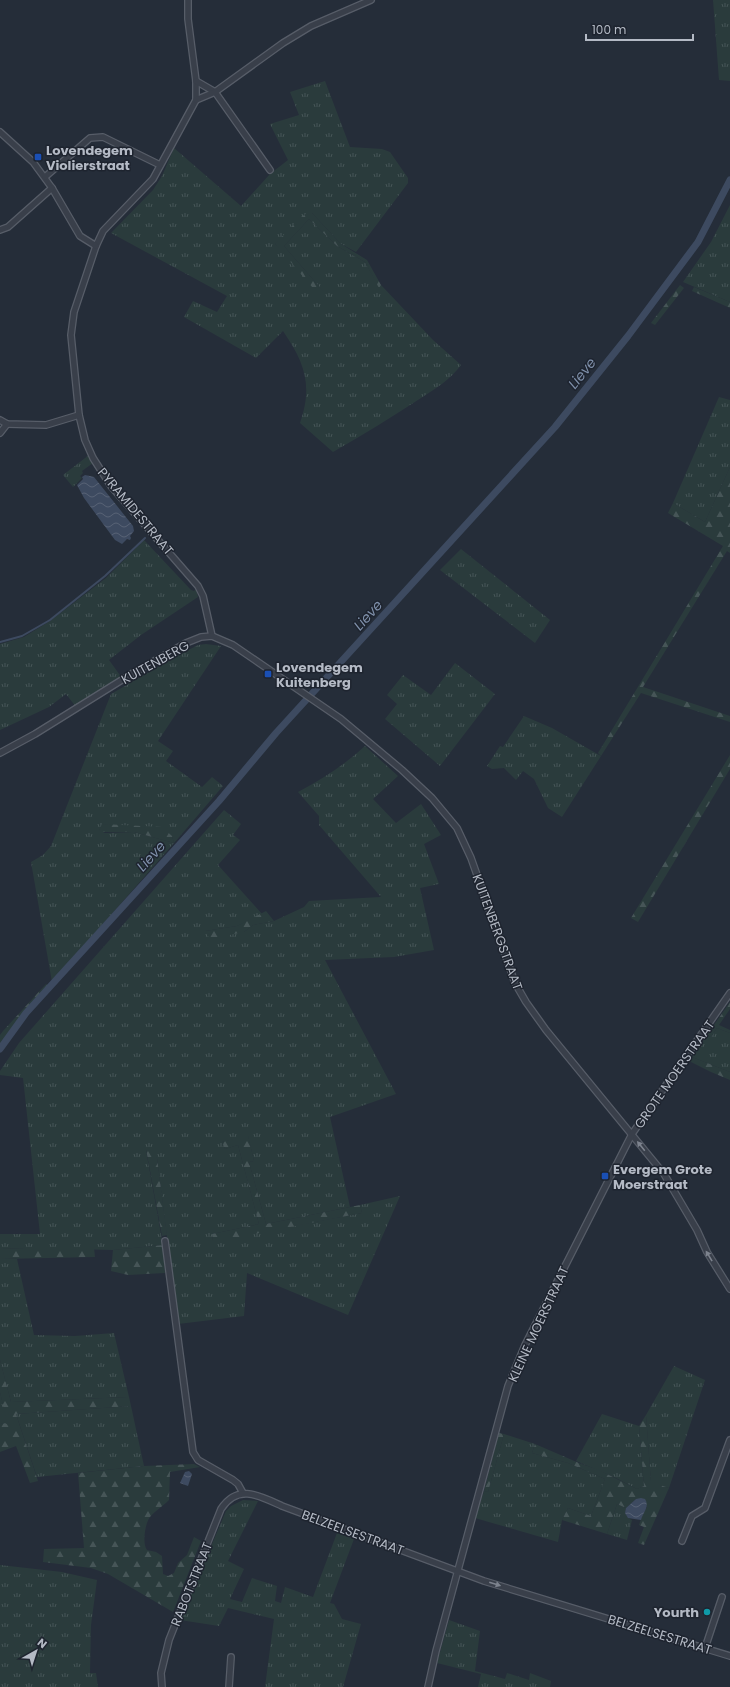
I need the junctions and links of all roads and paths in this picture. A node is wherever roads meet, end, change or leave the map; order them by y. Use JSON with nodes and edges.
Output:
{"nodes":[{"id":1,"x":188,"y":0,"type":"edge"},
{"id":2,"x":370,"y":0,"type":"edge"},
{"id":3,"x":196,"y":81,"type":"junction"},
{"id":4,"x":215,"y":92,"type":"junction"},
{"id":5,"x":196,"y":100,"type":"junction"},
{"id":6,"x":0,"y":132,"type":"edge"},
{"id":7,"x":160,"y":165,"type":"junction"},
{"id":8,"x":270,"y":170,"type":"dead end"},
{"id":9,"x":45,"y":177,"type":"junction"},
{"id":10,"x":52,"y":188,"type":"junction"},
{"id":11,"x":0,"y":230,"type":"edge"},
{"id":12,"x":96,"y":246,"type":"junction"},
{"id":13,"x":79,"y":415,"type":"junction"},
{"id":14,"x":0,"y":420,"type":"edge"},
{"id":15,"x":7,"y":424,"type":"junction"},
{"id":16,"x":0,"y":433,"type":"edge"},
{"id":17,"x":212,"y":636,"type":"junction"},
{"id":18,"x":0,"y":753,"type":"edge"},
{"id":19,"x":730,"y":993,"type":"edge"},
{"id":20,"x":632,"y":1134,"type":"junction"},
{"id":21,"x":165,"y":1241,"type":"dead end"},
{"id":22,"x":730,"y":1289,"type":"edge"},
{"id":23,"x":730,"y":1440,"type":"edge"},
{"id":24,"x":243,"y":1494,"type":"junction"},
{"id":25,"x":682,"y":1541,"type":"dead end"},
{"id":26,"x":458,"y":1570,"type":"junction"},
{"id":27,"x":722,"y":1597,"type":"dead end"},
{"id":28,"x":705,"y":1648,"type":"junction"},
{"id":29,"x":231,"y":1656,"type":"dead end"},
{"id":30,"x":730,"y":1656,"type":"edge"},
{"id":31,"x":162,"y":1687,"type":"edge"},
{"id":32,"x":229,"y":1687,"type":"edge"},
{"id":33,"x":428,"y":1687,"type":"edge"}],
"edges":[{"from":1,"to":3,"type":"street","name":"PYRAMIDESTRAAT"},
{"from":2,"to":4,"type":"street"},
{"from":3,"to":4,"type":"street"},
{"from":3,"to":5,"type":"street","name":"PYRAMIDESTRAAT"},
{"from":4,"to":5,"type":"street"},
{"from":4,"to":8,"type":"street"},
{"from":5,"to":7,"type":"street","name":"PYRAMIDESTRAAT"},
{"from":6,"to":9,"type":"street"},
{"from":7,"to":9,"type":"street"},
{"from":7,"to":12,"type":"street","name":"PYRAMIDESTRAAT"},
{"from":9,"to":10,"type":"street"},
{"from":10,"to":11,"type":"street"},
{"from":10,"to":12,"type":"street"},
{"from":12,"to":13,"type":"street","name":"PYRAMIDESTRAAT"},
{"from":13,"to":15,"type":"street"},
{"from":13,"to":17,"type":"street","name":"PYRAMIDESTRAAT"},
{"from":14,"to":15,"type":"street"},
{"from":15,"to":16,"type":"street"},
{"from":17,"to":18,"type":"street","name":"KUITENBERG"},
{"from":17,"to":20,"type":"street","name":"KUITENBERGSTRAAT"},
{"from":19,"to":20,"type":"street","name":"GROTE MOERSTRAAT"},
{"from":22,"to":20,"type":"street","name":"KUITENBERGSTRAAT","one_way":true},
{"from":20,"to":26,"type":"street","name":"KLEINE MOERSTRAAT"},
{"from":21,"to":24,"type":"street"},
{"from":23,"to":25,"type":"street"},
{"from":24,"to":26,"type":"street","name":"BELZEELSESTRAAT"},
{"from":24,"to":31,"type":"street","name":"RABOTSTRAAT"},
{"from":26,"to":28,"type":"street","name":"BELZEELSESTRAAT","one_way":true},
{"from":26,"to":33,"type":"street","name":"KLEINE MOERSTRAAT"},
{"from":27,"to":28,"type":"street"},
{"from":28,"to":30,"type":"street","name":"BELZEELSESTRAAT"},
{"from":29,"to":32,"type":"street"}]}
